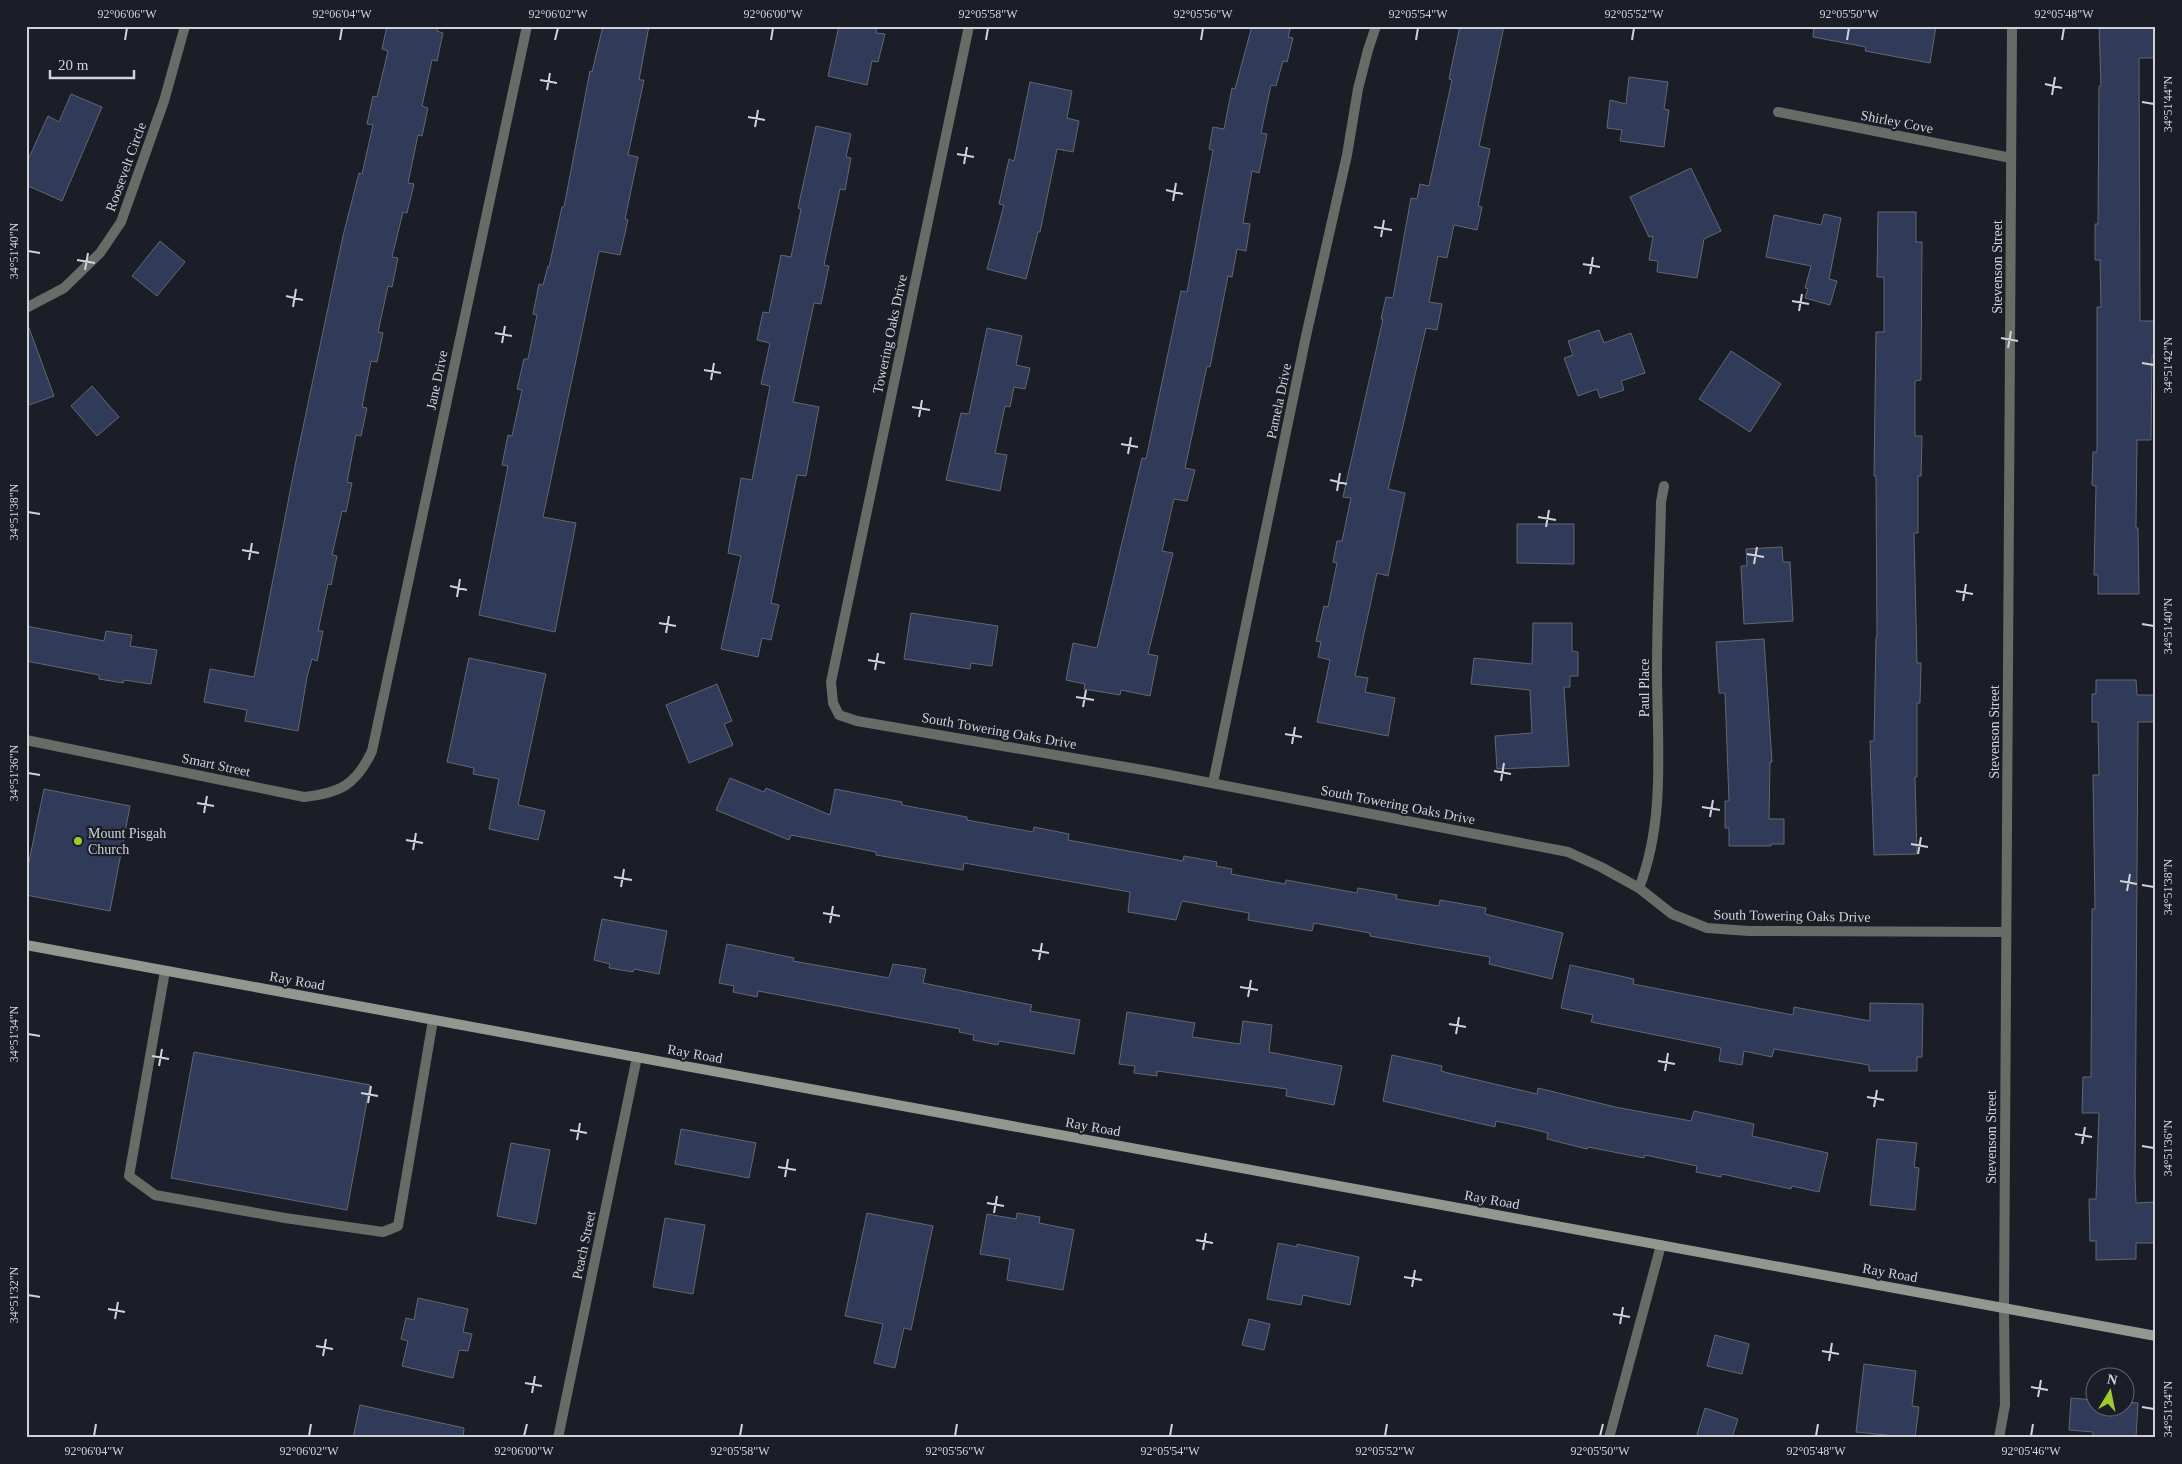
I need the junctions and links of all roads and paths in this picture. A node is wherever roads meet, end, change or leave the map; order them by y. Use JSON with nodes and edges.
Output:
{"nodes":[{"id":1,"x":185,"y":26,"type":"edge"},
{"id":2,"x":527,"y":26,"type":"edge"},
{"id":3,"x":969,"y":26,"type":"edge"},
{"id":4,"x":1376,"y":26,"type":"edge"},
{"id":5,"x":2012,"y":26,"type":"edge"},
{"id":6,"x":1778,"y":112,"type":"dead end"},
{"id":7,"x":2012,"y":158,"type":"junction"},
{"id":8,"x":26,"y":308,"type":"edge"},
{"id":9,"x":1664,"y":486,"type":"dead end"},
{"id":10,"x":838,"y":648,"type":"joint"},
{"id":11,"x":26,"y":740,"type":"edge"},
{"id":12,"x":374,"y":741,"type":"joint"},
{"id":13,"x":1213,"y":783,"type":"junction"},
{"id":14,"x":1639,"y":888,"type":"junction"},
{"id":15,"x":2006,"y":932,"type":"junction"},
{"id":16,"x":26,"y":945,"type":"edge"},
{"id":17,"x":165,"y":971,"type":"junction"},
{"id":18,"x":433,"y":1020,"type":"junction"},
{"id":19,"x":637,"y":1057,"type":"junction"},
{"id":20,"x":1661,"y":1245,"type":"junction"},
{"id":21,"x":2004,"y":1308,"type":"junction"},
{"id":22,"x":2156,"y":1336,"type":"edge"},
{"id":23,"x":558,"y":1438,"type":"edge"},
{"id":24,"x":1609,"y":1438,"type":"edge"},
{"id":25,"x":1999,"y":1438,"type":"edge"}],
"edges":[{"from":1,"to":8,"type":"street","name":"Roosevelt Circle"},
{"from":2,"to":12,"type":"street","name":"Jane Drive"},
{"from":3,"to":10,"type":"street","name":"Towering Oaks Drive"},
{"from":4,"to":13,"type":"street","name":"Pamela Drive"},
{"from":5,"to":7,"type":"street","name":"Stevenson Street"},
{"from":6,"to":7,"type":"street","name":"Shirley Cove"},
{"from":7,"to":15,"type":"street","name":"Stevenson Street"},
{"from":9,"to":14,"type":"street","name":"Paul Place"},
{"from":10,"to":13,"type":"street","name":"South Towering Oaks Drive"},
{"from":11,"to":12,"type":"street","name":"Smart Street"},
{"from":13,"to":14,"type":"street","name":"South Towering Oaks Drive"},
{"from":14,"to":15,"type":"street","name":"South Towering Oaks Drive"},
{"from":15,"to":21,"type":"street","name":"Stevenson Street"},
{"from":16,"to":17,"type":"street","name":"Ray Road"},
{"from":17,"to":18,"type":"street","name":"Ray Road"},
{"from":17,"to":18,"type":"street"},
{"from":18,"to":19,"type":"street","name":"Ray Road"},
{"from":19,"to":20,"type":"street","name":"Ray Road"},
{"from":19,"to":23,"type":"street","name":"Peach Street"},
{"from":20,"to":21,"type":"street","name":"Ray Road"},
{"from":20,"to":24,"type":"street"},
{"from":21,"to":22,"type":"street","name":"Ray Road"},
{"from":21,"to":25,"type":"street","name":"Stevenson Street"}]}
